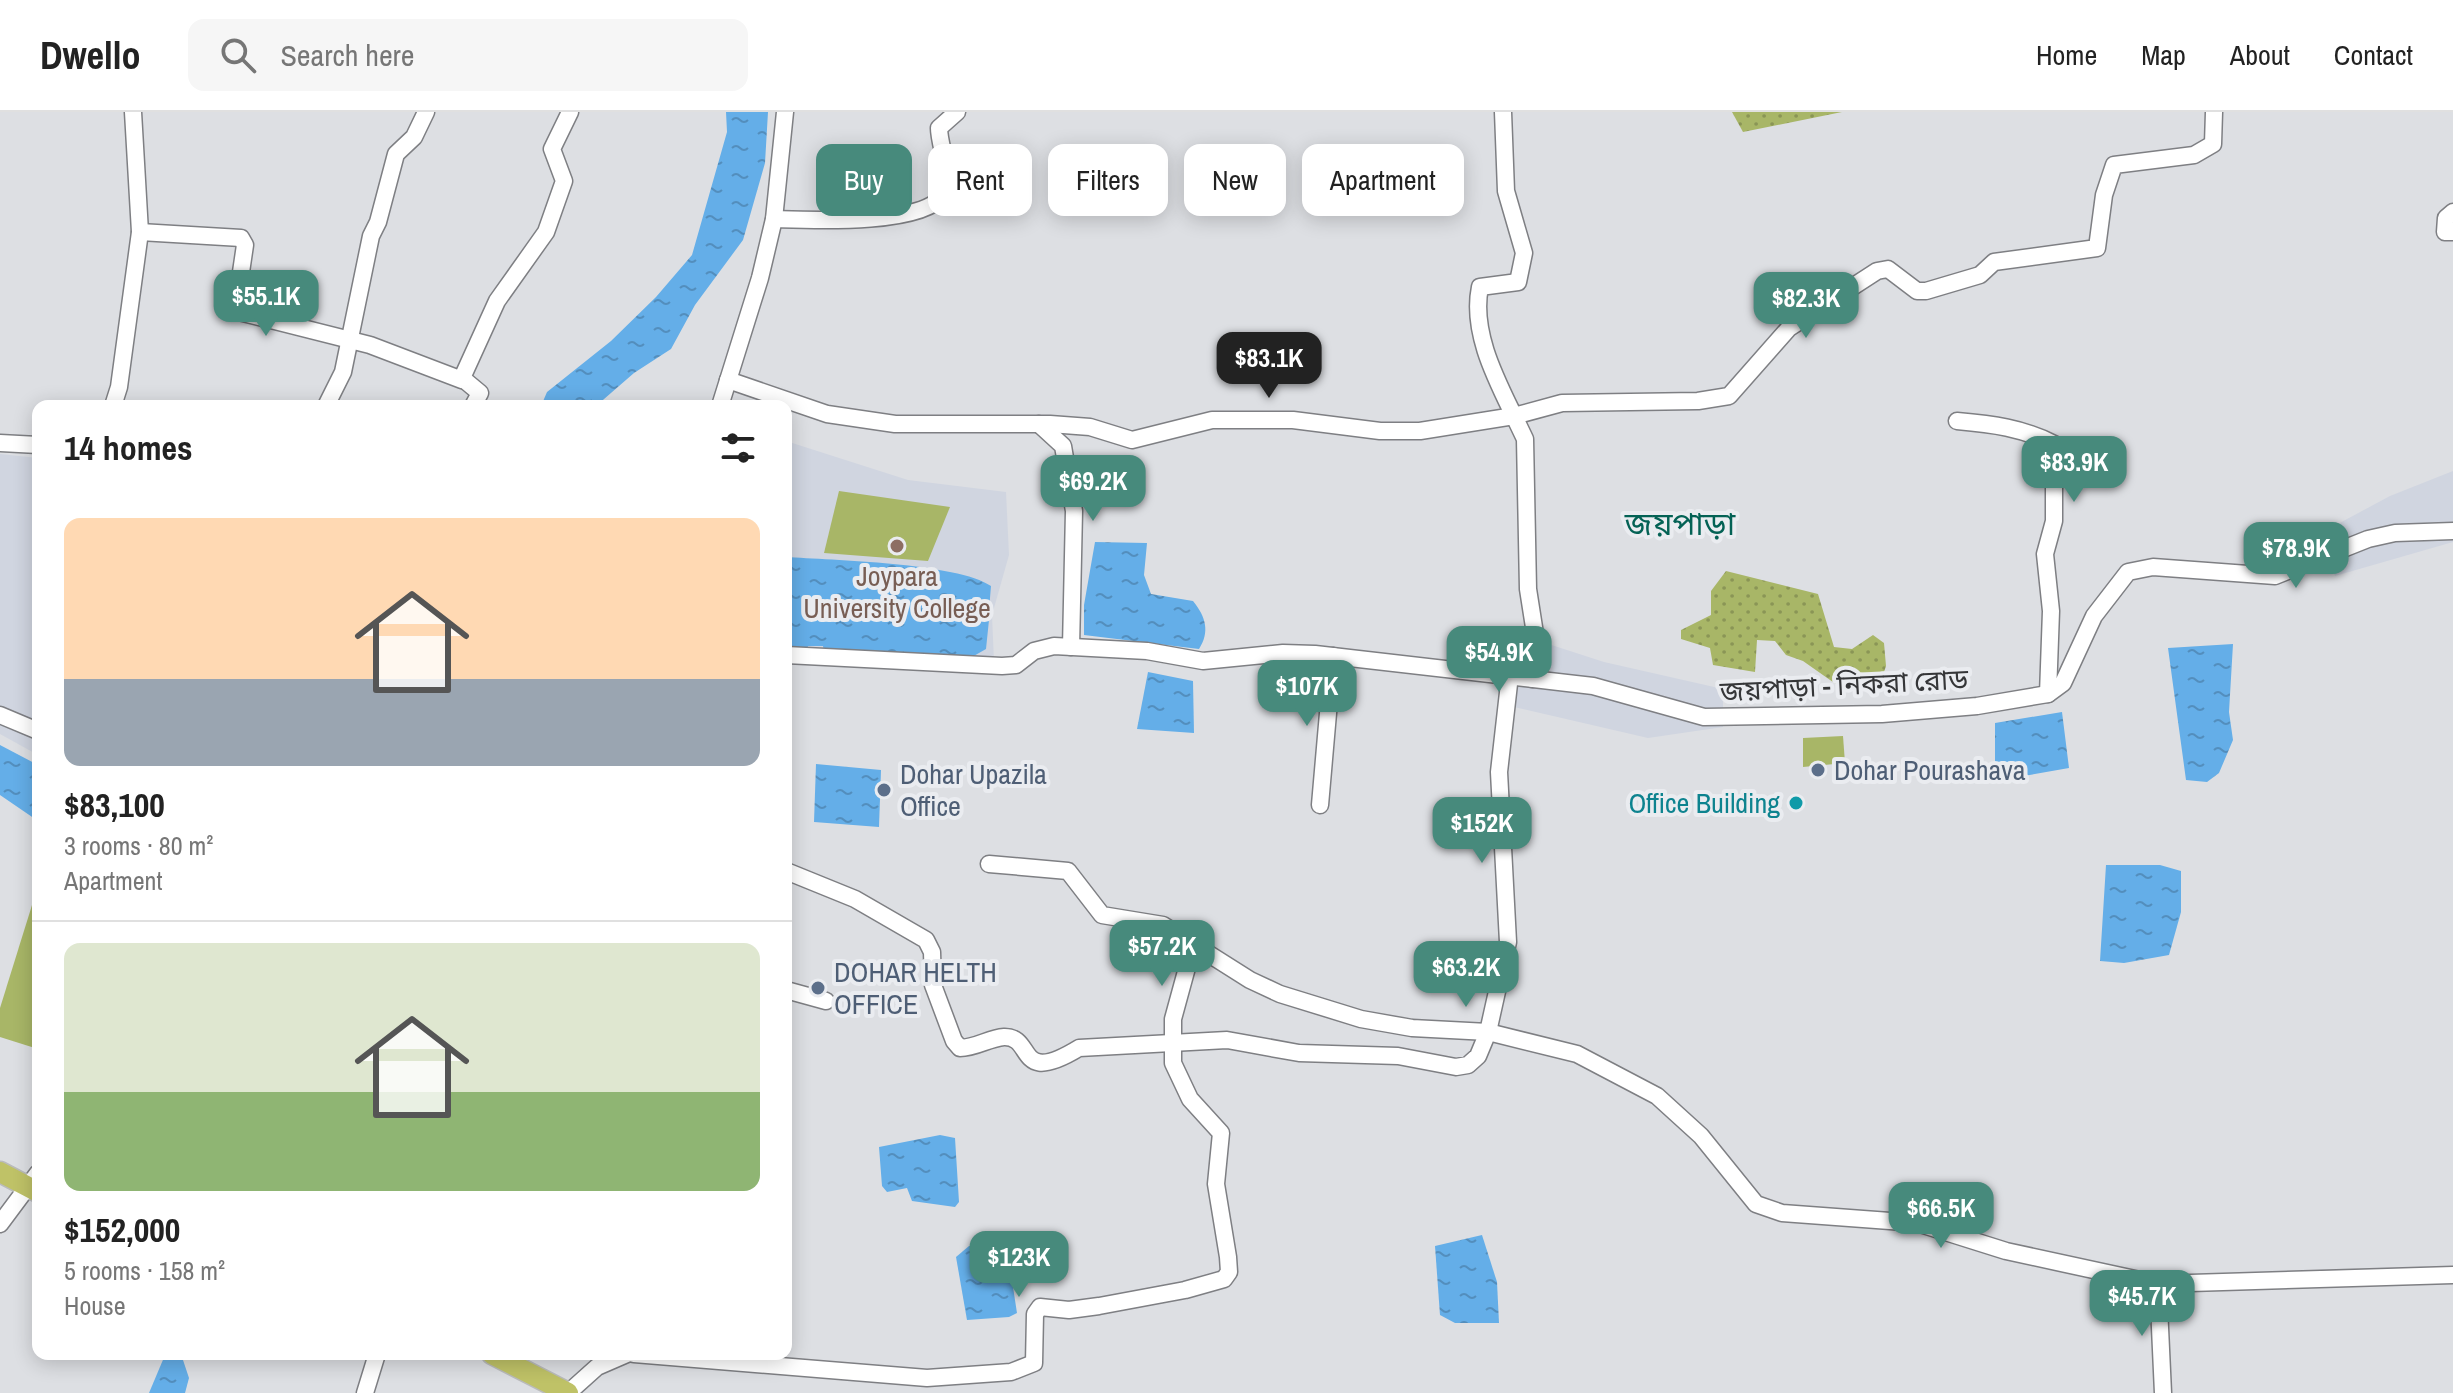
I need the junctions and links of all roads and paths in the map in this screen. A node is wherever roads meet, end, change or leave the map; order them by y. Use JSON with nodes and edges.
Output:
{"nodes":[{"id":1,"x":133,"y":112,"type":"edge"},
{"id":2,"x":426,"y":112,"type":"edge"},
{"id":3,"x":570,"y":112,"type":"edge"},
{"id":4,"x":785,"y":112,"type":"edge"},
{"id":5,"x":957,"y":112,"type":"edge"},
{"id":6,"x":1503,"y":112,"type":"edge"},
{"id":7,"x":2214,"y":112,"type":"edge"},
{"id":8,"x":2453,"y":212,"type":"edge"},
{"id":9,"x":774,"y":219,"type":"junction"},
{"id":10,"x":140,"y":232,"type":"junction"},
{"id":11,"x":2453,"y":232,"type":"edge"},
{"id":12,"x":350,"y":340,"type":"junction"},
{"id":13,"x":462,"y":380,"type":"junction"},
{"id":14,"x":728,"y":380,"type":"junction"},
{"id":15,"x":115,"y":400,"type":"edge"},
{"id":16,"x":329,"y":400,"type":"edge"},
{"id":17,"x":476,"y":400,"type":"edge"},
{"id":18,"x":722,"y":400,"type":"edge"},
{"id":19,"x":786,"y":400,"type":"edge"},
{"id":20,"x":792,"y":402,"type":"edge"},
{"id":21,"x":1514,"y":416,"type":"junction"},
{"id":22,"x":1957,"y":421,"type":"dead end"},
{"id":23,"x":1039,"y":424,"type":"junction"},
{"id":24,"x":0,"y":443,"type":"edge"},
{"id":25,"x":32,"y":445,"type":"edge"},
{"id":26,"x":2453,"y":531,"type":"edge"},
{"id":27,"x":1071,"y":647,"type":"junction"},
{"id":28,"x":792,"y":655,"type":"edge"},
{"id":29,"x":1333,"y":656,"type":"junction"},
{"id":30,"x":1510,"y":675,"type":"junction"},
{"id":31,"x":1533,"y":679,"type":"junction"},
{"id":32,"x":2048,"y":694,"type":"junction"},
{"id":33,"x":0,"y":715,"type":"edge"},
{"id":34,"x":32,"y":728,"type":"edge"},
{"id":35,"x":1320,"y":805,"type":"dead end"},
{"id":36,"x":989,"y":864,"type":"dead end"},
{"id":37,"x":792,"y":873,"type":"edge"},
{"id":38,"x":1194,"y":942,"type":"junction"},
{"id":39,"x":792,"y":992,"type":"edge"},
{"id":40,"x":826,"y":1001,"type":"dead end"},
{"id":41,"x":1488,"y":1032,"type":"junction"},
{"id":42,"x":1172,"y":1042,"type":"junction"},
{"id":43,"x":0,"y":1172,"type":"edge"},
{"id":44,"x":32,"y":1183,"type":"edge"},
{"id":45,"x":32,"y":1187,"type":"edge"},
{"id":46,"x":0,"y":1224,"type":"edge"},
{"id":47,"x":2453,"y":1275,"type":"edge"},
{"id":48,"x":2158,"y":1284,"type":"junction"},
{"id":49,"x":375,"y":1360,"type":"edge"},
{"id":50,"x":504,"y":1360,"type":"edge"},
{"id":51,"x":613,"y":1360,"type":"edge"},
{"id":52,"x":707,"y":1360,"type":"edge"},
{"id":53,"x":365,"y":1393,"type":"edge"},
{"id":54,"x":568,"y":1393,"type":"edge"},
{"id":55,"x":2163,"y":1393,"type":"edge"}],
"edges":[{"from":1,"to":10,"type":"street"},
{"from":2,"to":12,"type":"street"},
{"from":3,"to":13,"type":"street"},
{"from":4,"to":9,"type":"street"},
{"from":5,"to":9,"type":"street"},
{"from":6,"to":21,"type":"street"},
{"from":7,"to":21,"type":"street"},
{"from":8,"to":11,"type":"street"},
{"from":9,"to":14,"type":"street"},
{"from":10,"to":12,"type":"street"},
{"from":10,"to":15,"type":"street"},
{"from":12,"to":13,"type":"street"},
{"from":12,"to":16,"type":"street"},
{"from":13,"to":17,"type":"street"},
{"from":14,"to":18,"type":"street"},
{"from":14,"to":19,"type":"street"},
{"from":20,"to":23,"type":"street"},
{"from":21,"to":23,"type":"street"},
{"from":21,"to":31,"type":"street"},
{"from":22,"to":32,"type":"street"},
{"from":23,"to":27,"type":"street"},
{"from":24,"to":25,"type":"street"},
{"from":26,"to":32,"type":"street"},
{"from":27,"to":28,"type":"street","name":"জয়পাড়া - নিকরা রোড"},
{"from":27,"to":29,"type":"street","name":"জয়পাড়া - নিকরা রোড"},
{"from":29,"to":30,"type":"street","name":"জয়পাড়া - নিকরা রোড"},
{"from":29,"to":35,"type":"street"},
{"from":30,"to":31,"type":"street","name":"জয়পাড়া - নিকরা রোড"},
{"from":30,"to":41,"type":"street"},
{"from":31,"to":32,"type":"street","name":"জয়পাড়া - নিকরা রোড"},
{"from":33,"to":34,"type":"street"},
{"from":36,"to":38,"type":"street"},
{"from":37,"to":42,"type":"street"},
{"from":38,"to":41,"type":"street"},
{"from":38,"to":42,"type":"street"},
{"from":39,"to":40,"type":"street"},
{"from":41,"to":42,"type":"street"},
{"from":41,"to":48,"type":"street"},
{"from":42,"to":52,"type":"street"},
{"from":43,"to":44,"type":"main road"},
{"from":45,"to":46,"type":"street"},
{"from":47,"to":48,"type":"street"},
{"from":48,"to":55,"type":"street"},
{"from":49,"to":53,"type":"street"},
{"from":50,"to":54,"type":"main road"},
{"from":51,"to":54,"type":"street"}]}
